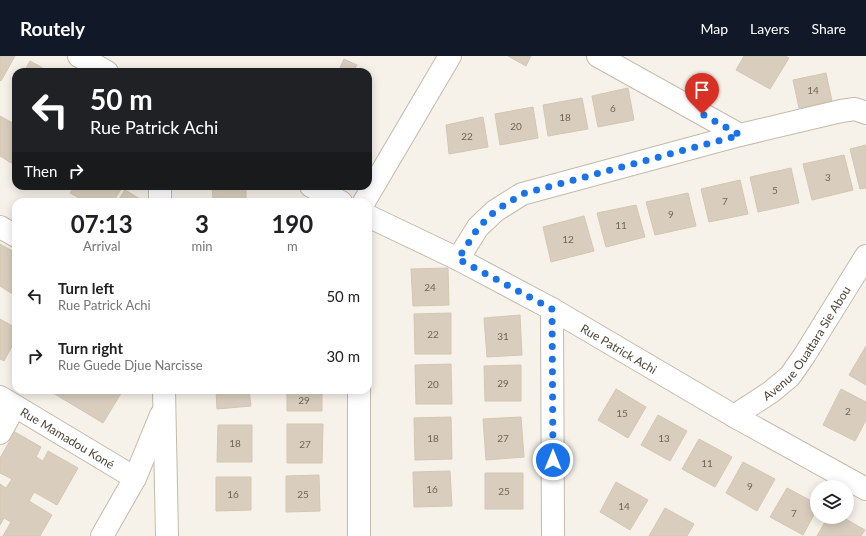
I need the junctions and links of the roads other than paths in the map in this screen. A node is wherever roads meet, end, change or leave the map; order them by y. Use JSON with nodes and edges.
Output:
{"nodes":[{"id":1,"x":79,"y":56,"type":"edge"},
{"id":2,"x":450,"y":56,"type":"edge"},
{"id":3,"x":598,"y":56,"type":"edge"},
{"id":4,"x":100,"y":68,"type":"edge"},
{"id":5,"x":866,"y":113,"type":"edge"},
{"id":6,"x":740,"y":135,"type":"junction"},
{"id":7,"x":372,"y":188,"type":"edge"},
{"id":8,"x":318,"y":190,"type":"edge"},
{"id":9,"x":333,"y":198,"type":"edge"},
{"id":10,"x":372,"y":218,"type":"edge"},
{"id":11,"x":0,"y":227,"type":"edge"},
{"id":12,"x":12,"y":234,"type":"edge"},
{"id":13,"x":866,"y":256,"type":"edge"},
{"id":14,"x":458,"y":259,"type":"junction"},
{"id":15,"x":552,"y":309,"type":"junction"},
{"id":16,"x":359,"y":394,"type":"edge"},
{"id":17,"x":164,"y":398,"type":"edge"},
{"id":18,"x":8,"y":402,"type":"edge"},
{"id":19,"x":734,"y":416,"type":"junction"},
{"id":20,"x":0,"y":433,"type":"edge"},
{"id":21,"x":135,"y":478,"type":"junction"},
{"id":22,"x":866,"y":489,"type":"edge"},
{"id":23,"x":102,"y":536,"type":"edge"},
{"id":24,"x":167,"y":536,"type":"edge"},
{"id":25,"x":359,"y":536,"type":"edge"},
{"id":26,"x":553,"y":536,"type":"edge"}],
"edges":[{"from":1,"to":4,"type":"street"},
{"from":2,"to":7,"type":"street"},
{"from":3,"to":6,"type":"street"},
{"from":5,"to":6,"type":"street"},
{"from":6,"to":14,"type":"street"},
{"from":8,"to":9,"type":"street"},
{"from":10,"to":14,"type":"street","name":"Rue Patrick Achi"},
{"from":11,"to":12,"type":"street"},
{"from":13,"to":19,"type":"street","name":"Avenue Ouattara Sie Abou"},
{"from":14,"to":15,"type":"street","name":"Rue Patrick Achi"},
{"from":15,"to":19,"type":"street","name":"Rue Patrick Achi"},
{"from":15,"to":26,"type":"street"},
{"from":16,"to":25,"type":"street"},
{"from":17,"to":21,"type":"street"},
{"from":17,"to":24,"type":"street"},
{"from":18,"to":20,"type":"street"},
{"from":18,"to":21,"type":"street","name":"Rue Mamadou Koné"},
{"from":19,"to":22,"type":"street","name":"Rue Patrick Achi"},
{"from":21,"to":23,"type":"street"}]}
